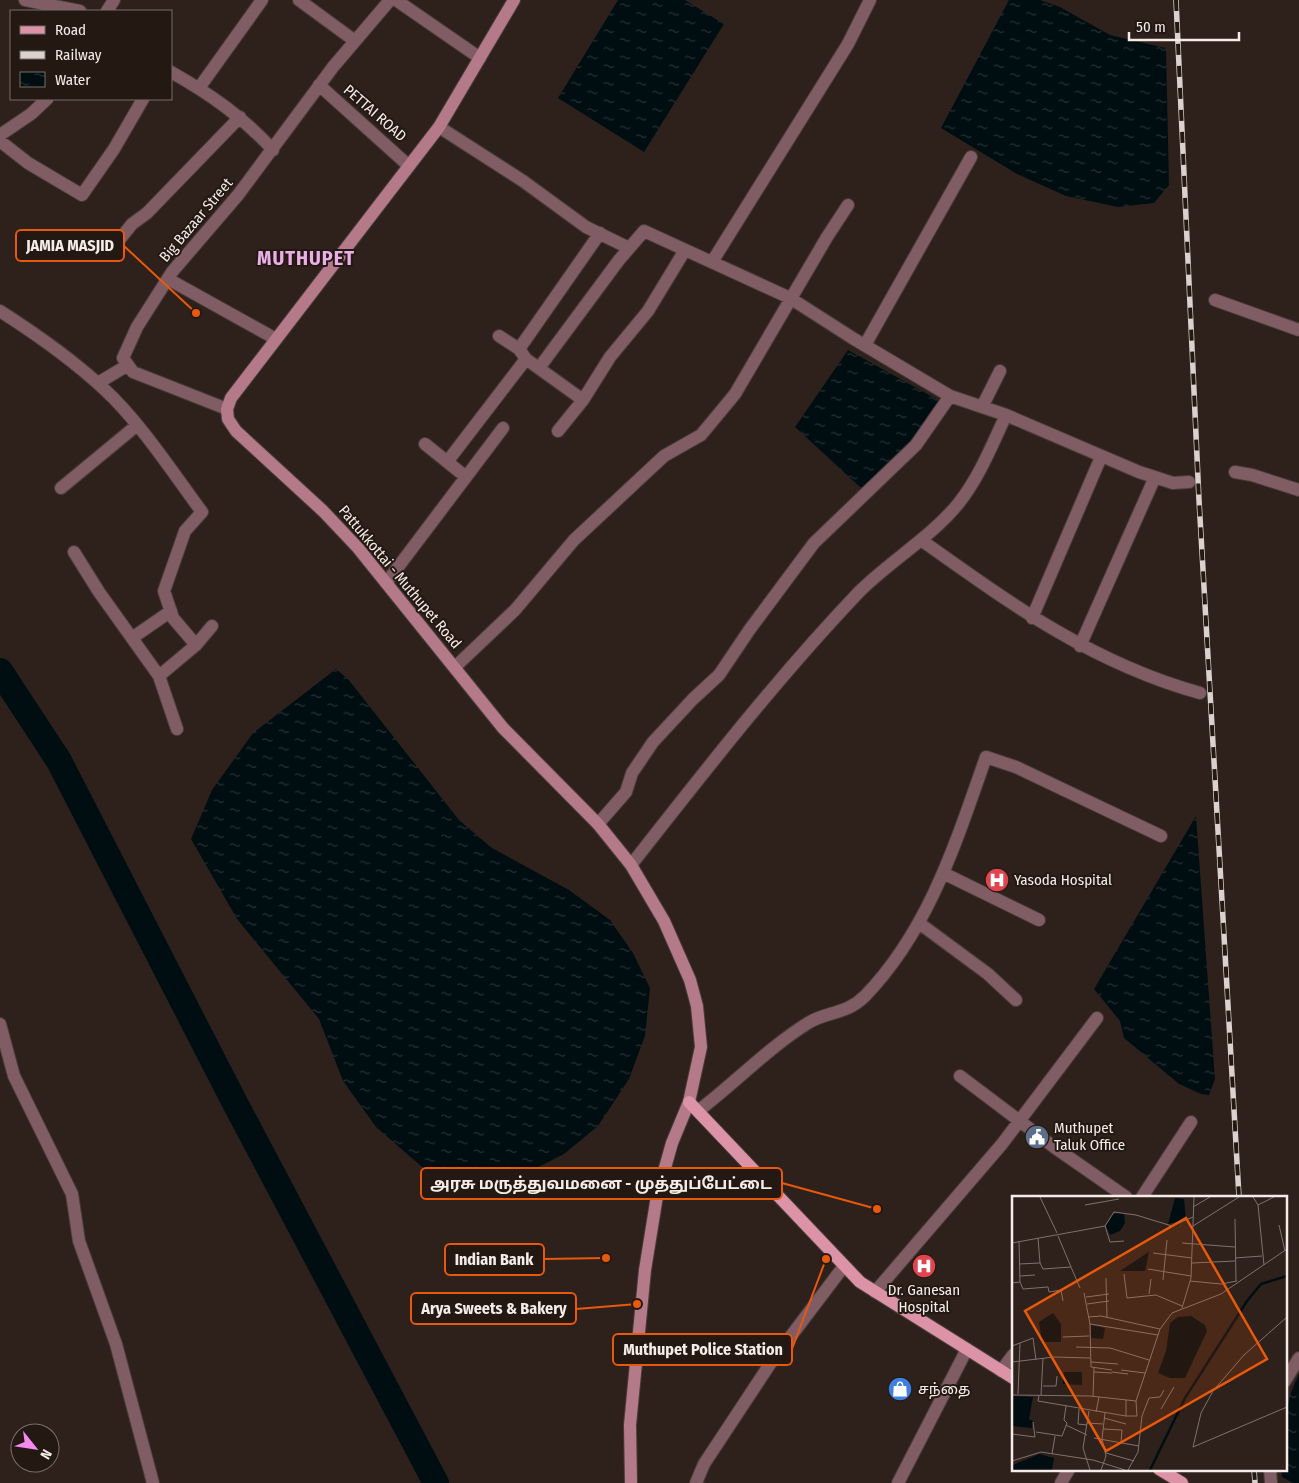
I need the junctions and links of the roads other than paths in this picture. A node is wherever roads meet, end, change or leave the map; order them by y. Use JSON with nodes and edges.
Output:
{"nodes":[{"id":1,"x":25,"y":0,"type":"edge"},
{"id":2,"x":262,"y":0,"type":"edge"},
{"id":3,"x":299,"y":0,"type":"edge"},
{"id":4,"x":390,"y":0,"type":"edge"},
{"id":5,"x":396,"y":0,"type":"edge"},
{"id":6,"x":514,"y":0,"type":"edge"},
{"id":7,"x":870,"y":0,"type":"edge"},
{"id":8,"x":75,"y":10,"type":"edge"},
{"id":9,"x":354,"y":41,"type":"junction"},
{"id":10,"x":480,"y":58,"type":"junction"},
{"id":11,"x":172,"y":73,"type":"edge"},
{"id":12,"x":319,"y":86,"type":"junction"},
{"id":13,"x":199,"y":88,"type":"junction"},
{"id":14,"x":46,"y":100,"type":"edge"},
{"id":15,"x":142,"y":100,"type":"edge"},
{"id":16,"x":240,"y":117,"type":"junction"},
{"id":17,"x":439,"y":127,"type":"junction"},
{"id":18,"x":0,"y":135,"type":"edge"},
{"id":19,"x":0,"y":141,"type":"edge"},
{"id":20,"x":273,"y":150,"type":"junction"},
{"id":21,"x":972,"y":157,"type":"dead end"},
{"id":22,"x":409,"y":166,"type":"junction"},
{"id":23,"x":848,"y":205,"type":"dead end"},
{"id":24,"x":600,"y":234,"type":"junction"},
{"id":25,"x":630,"y":248,"type":"junction"},
{"id":26,"x":112,"y":249,"type":"dead end"},
{"id":27,"x":685,"y":250,"type":"junction"},
{"id":28,"x":712,"y":262,"type":"junction"},
{"id":29,"x":168,"y":279,"type":"junction"},
{"id":30,"x":790,"y":298,"type":"junction"},
{"id":31,"x":1215,"y":300,"type":"dead end"},
{"id":32,"x":0,"y":311,"type":"edge"},
{"id":33,"x":1299,"y":330,"type":"edge"},
{"id":34,"x":499,"y":336,"type":"dead end"},
{"id":35,"x":276,"y":339,"type":"junction"},
{"id":36,"x":865,"y":345,"type":"junction"},
{"id":37,"x":523,"y":354,"type":"junction"},
{"id":38,"x":128,"y":365,"type":"junction"},
{"id":39,"x":539,"y":368,"type":"junction"},
{"id":40,"x":1000,"y":371,"type":"dead end"},
{"id":41,"x":98,"y":383,"type":"junction"},
{"id":42,"x":950,"y":396,"type":"junction"},
{"id":43,"x":584,"y":400,"type":"junction"},
{"id":44,"x":982,"y":407,"type":"junction"},
{"id":45,"x":227,"y":410,"type":"junction"},
{"id":46,"x":1006,"y":415,"type":"junction"},
{"id":47,"x":136,"y":426,"type":"junction"},
{"id":48,"x":502,"y":428,"type":"dead end"},
{"id":49,"x":558,"y":431,"type":"dead end"},
{"id":50,"x":425,"y":444,"type":"dead end"},
{"id":51,"x":1101,"y":456,"type":"junction"},
{"id":52,"x":447,"y":462,"type":"junction"},
{"id":53,"x":1235,"y":472,"type":"dead end"},
{"id":54,"x":466,"y":477,"type":"junction"},
{"id":55,"x":1155,"y":477,"type":"junction"},
{"id":56,"x":1188,"y":482,"type":"dead end"},
{"id":57,"x":61,"y":488,"type":"dead end"},
{"id":58,"x":1299,"y":490,"type":"edge"},
{"id":59,"x":921,"y":540,"type":"junction"},
{"id":60,"x":74,"y":552,"type":"dead end"},
{"id":61,"x":386,"y":583,"type":"junction"},
{"id":62,"x":171,"y":611,"type":"junction"},
{"id":63,"x":1032,"y":618,"type":"junction"},
{"id":64,"x":212,"y":626,"type":"dead end"},
{"id":65,"x":132,"y":638,"type":"junction"},
{"id":66,"x":196,"y":645,"type":"junction"},
{"id":67,"x":1080,"y":646,"type":"junction"},
{"id":68,"x":455,"y":667,"type":"junction"},
{"id":69,"x":159,"y":676,"type":"junction"},
{"id":70,"x":1200,"y":693,"type":"dead end"},
{"id":71,"x":177,"y":729,"type":"dead end"},
{"id":72,"x":598,"y":824,"type":"junction"},
{"id":73,"x":1161,"y":836,"type":"dead end"},
{"id":74,"x":631,"y":865,"type":"junction"},
{"id":75,"x":943,"y":873,"type":"junction"},
{"id":76,"x":1039,"y":920,"type":"dead end"},
{"id":77,"x":918,"y":923,"type":"junction"},
{"id":78,"x":1016,"y":1000,"type":"dead end"},
{"id":79,"x":1097,"y":1018,"type":"dead end"},
{"id":80,"x":0,"y":1024,"type":"edge"},
{"id":81,"x":960,"y":1076,"type":"dead end"},
{"id":82,"x":694,"y":1106,"type":"junction"},
{"id":83,"x":1019,"y":1121,"type":"junction"},
{"id":84,"x":1191,"y":1122,"type":"dead end"},
{"id":85,"x":1125,"y":1196,"type":"edge"},
{"id":86,"x":1143,"y":1196,"type":"edge"},
{"id":87,"x":844,"y":1266,"type":"junction"},
{"id":88,"x":875,"y":1292,"type":"junction"},
{"id":89,"x":966,"y":1349,"type":"junction"},
{"id":90,"x":1012,"y":1356,"type":"edge"},
{"id":91,"x":1299,"y":1358,"type":"edge"},
{"id":92,"x":1001,"y":1371,"type":"junction"},
{"id":93,"x":1012,"y":1377,"type":"edge"},
{"id":94,"x":1286,"y":1379,"type":"edge"},
{"id":95,"x":1068,"y":1470,"type":"edge"},
{"id":96,"x":1161,"y":1470,"type":"edge"},
{"id":97,"x":1270,"y":1470,"type":"edge"},
{"id":98,"x":153,"y":1483,"type":"edge"},
{"id":99,"x":631,"y":1483,"type":"edge"},
{"id":100,"x":696,"y":1483,"type":"edge"},
{"id":101,"x":898,"y":1483,"type":"edge"},
{"id":102,"x":1061,"y":1483,"type":"edge"},
{"id":103,"x":1182,"y":1483,"type":"edge"},
{"id":104,"x":1271,"y":1483,"type":"edge"}],
"edges":[{"from":1,"to":8,"type":"street"},
{"from":2,"to":13,"type":"street"},
{"from":3,"to":9,"type":"street"},
{"from":4,"to":9,"type":"street","name":"PETTAI ROAD"},
{"from":5,"to":10,"type":"street"},
{"from":6,"to":10,"type":"main road"},
{"from":7,"to":28,"type":"street"},
{"from":9,"to":12,"type":"street","name":"PETTAI ROAD"},
{"from":10,"to":17,"type":"main road"},
{"from":11,"to":13,"type":"street"},
{"from":12,"to":20,"type":"street","name":"Big Bazaar Street"},
{"from":12,"to":22,"type":"street","name":"PETTAI ROAD"},
{"from":13,"to":16,"type":"street"},
{"from":14,"to":18,"type":"street"},
{"from":15,"to":19,"type":"street"},
{"from":16,"to":20,"type":"street"},
{"from":16,"to":26,"type":"street"},
{"from":17,"to":22,"type":"main road"},
{"from":17,"to":24,"type":"street"},
{"from":20,"to":29,"type":"street","name":"Big Bazaar Street"},
{"from":21,"to":36,"type":"street"},
{"from":22,"to":35,"type":"main road"},
{"from":23,"to":30,"type":"street"},
{"from":24,"to":25,"type":"street"},
{"from":24,"to":37,"type":"street"},
{"from":25,"to":27,"type":"street"},
{"from":25,"to":39,"type":"street"},
{"from":27,"to":28,"type":"street"},
{"from":27,"to":43,"type":"street"},
{"from":28,"to":30,"type":"street"},
{"from":29,"to":35,"type":"street"},
{"from":29,"to":38,"type":"street","name":"Big Bazaar Street"},
{"from":30,"to":36,"type":"street"},
{"from":30,"to":68,"type":"street"},
{"from":31,"to":33,"type":"street"},
{"from":32,"to":41,"type":"street"},
{"from":34,"to":37,"type":"street"},
{"from":35,"to":45,"type":"main road"},
{"from":36,"to":42,"type":"street"},
{"from":37,"to":39,"type":"street"},
{"from":37,"to":52,"type":"street"},
{"from":38,"to":41,"type":"street"},
{"from":38,"to":45,"type":"street"},
{"from":39,"to":43,"type":"street"},
{"from":40,"to":44,"type":"street"},
{"from":41,"to":47,"type":"street"},
{"from":42,"to":44,"type":"street"},
{"from":42,"to":72,"type":"street"},
{"from":43,"to":49,"type":"street"},
{"from":44,"to":46,"type":"street"},
{"from":45,"to":61,"type":"main road","name":"Pattukkottai - Muthupet Road"},
{"from":46,"to":51,"type":"street"},
{"from":46,"to":59,"type":"street"},
{"from":47,"to":57,"type":"street"},
{"from":47,"to":62,"type":"street"},
{"from":48,"to":54,"type":"street"},
{"from":50,"to":52,"type":"street"},
{"from":51,"to":55,"type":"street"},
{"from":51,"to":63,"type":"street"},
{"from":52,"to":54,"type":"street"},
{"from":53,"to":58,"type":"street"},
{"from":54,"to":61,"type":"street"},
{"from":55,"to":56,"type":"street"},
{"from":55,"to":67,"type":"street"},
{"from":59,"to":63,"type":"street"},
{"from":59,"to":74,"type":"street"},
{"from":60,"to":65,"type":"street"},
{"from":61,"to":68,"type":"main road","name":"Pattukkottai - Muthupet Road"},
{"from":62,"to":65,"type":"street"},
{"from":62,"to":66,"type":"street"},
{"from":63,"to":67,"type":"street"},
{"from":64,"to":66,"type":"street"},
{"from":65,"to":69,"type":"street"},
{"from":66,"to":69,"type":"street"},
{"from":67,"to":70,"type":"street"},
{"from":68,"to":72,"type":"main road","name":"Pattukkottai - Muthupet Road"},
{"from":69,"to":71,"type":"street"},
{"from":72,"to":74,"type":"main road","name":"Pattukkottai - Muthupet Road"},
{"from":73,"to":75,"type":"street"},
{"from":74,"to":82,"type":"main road","name":"Pattukkottai - Muthupet Road"},
{"from":75,"to":76,"type":"street"},
{"from":75,"to":77,"type":"street"},
{"from":77,"to":78,"type":"street"},
{"from":77,"to":82,"type":"street"},
{"from":79,"to":83,"type":"street"},
{"from":80,"to":98,"type":"street"},
{"from":81,"to":83,"type":"street"},
{"from":82,"to":87,"type":"main road"},
{"from":82,"to":99,"type":"main road","name":"Pattukkottai - Muthupet Road"},
{"from":83,"to":85,"type":"street"},
{"from":83,"to":88,"type":"street"},
{"from":84,"to":86,"type":"street"},
{"from":87,"to":88,"type":"main road"},
{"from":87,"to":100,"type":"street"},
{"from":88,"to":89,"type":"main road"},
{"from":89,"to":92,"type":"main road"},
{"from":89,"to":101,"type":"street"},
{"from":90,"to":92,"type":"street"},
{"from":91,"to":94,"type":"street"},
{"from":92,"to":93,"type":"main road"},
{"from":95,"to":102,"type":"street"},
{"from":96,"to":103,"type":"main road"},
{"from":97,"to":104,"type":"street"}]}
